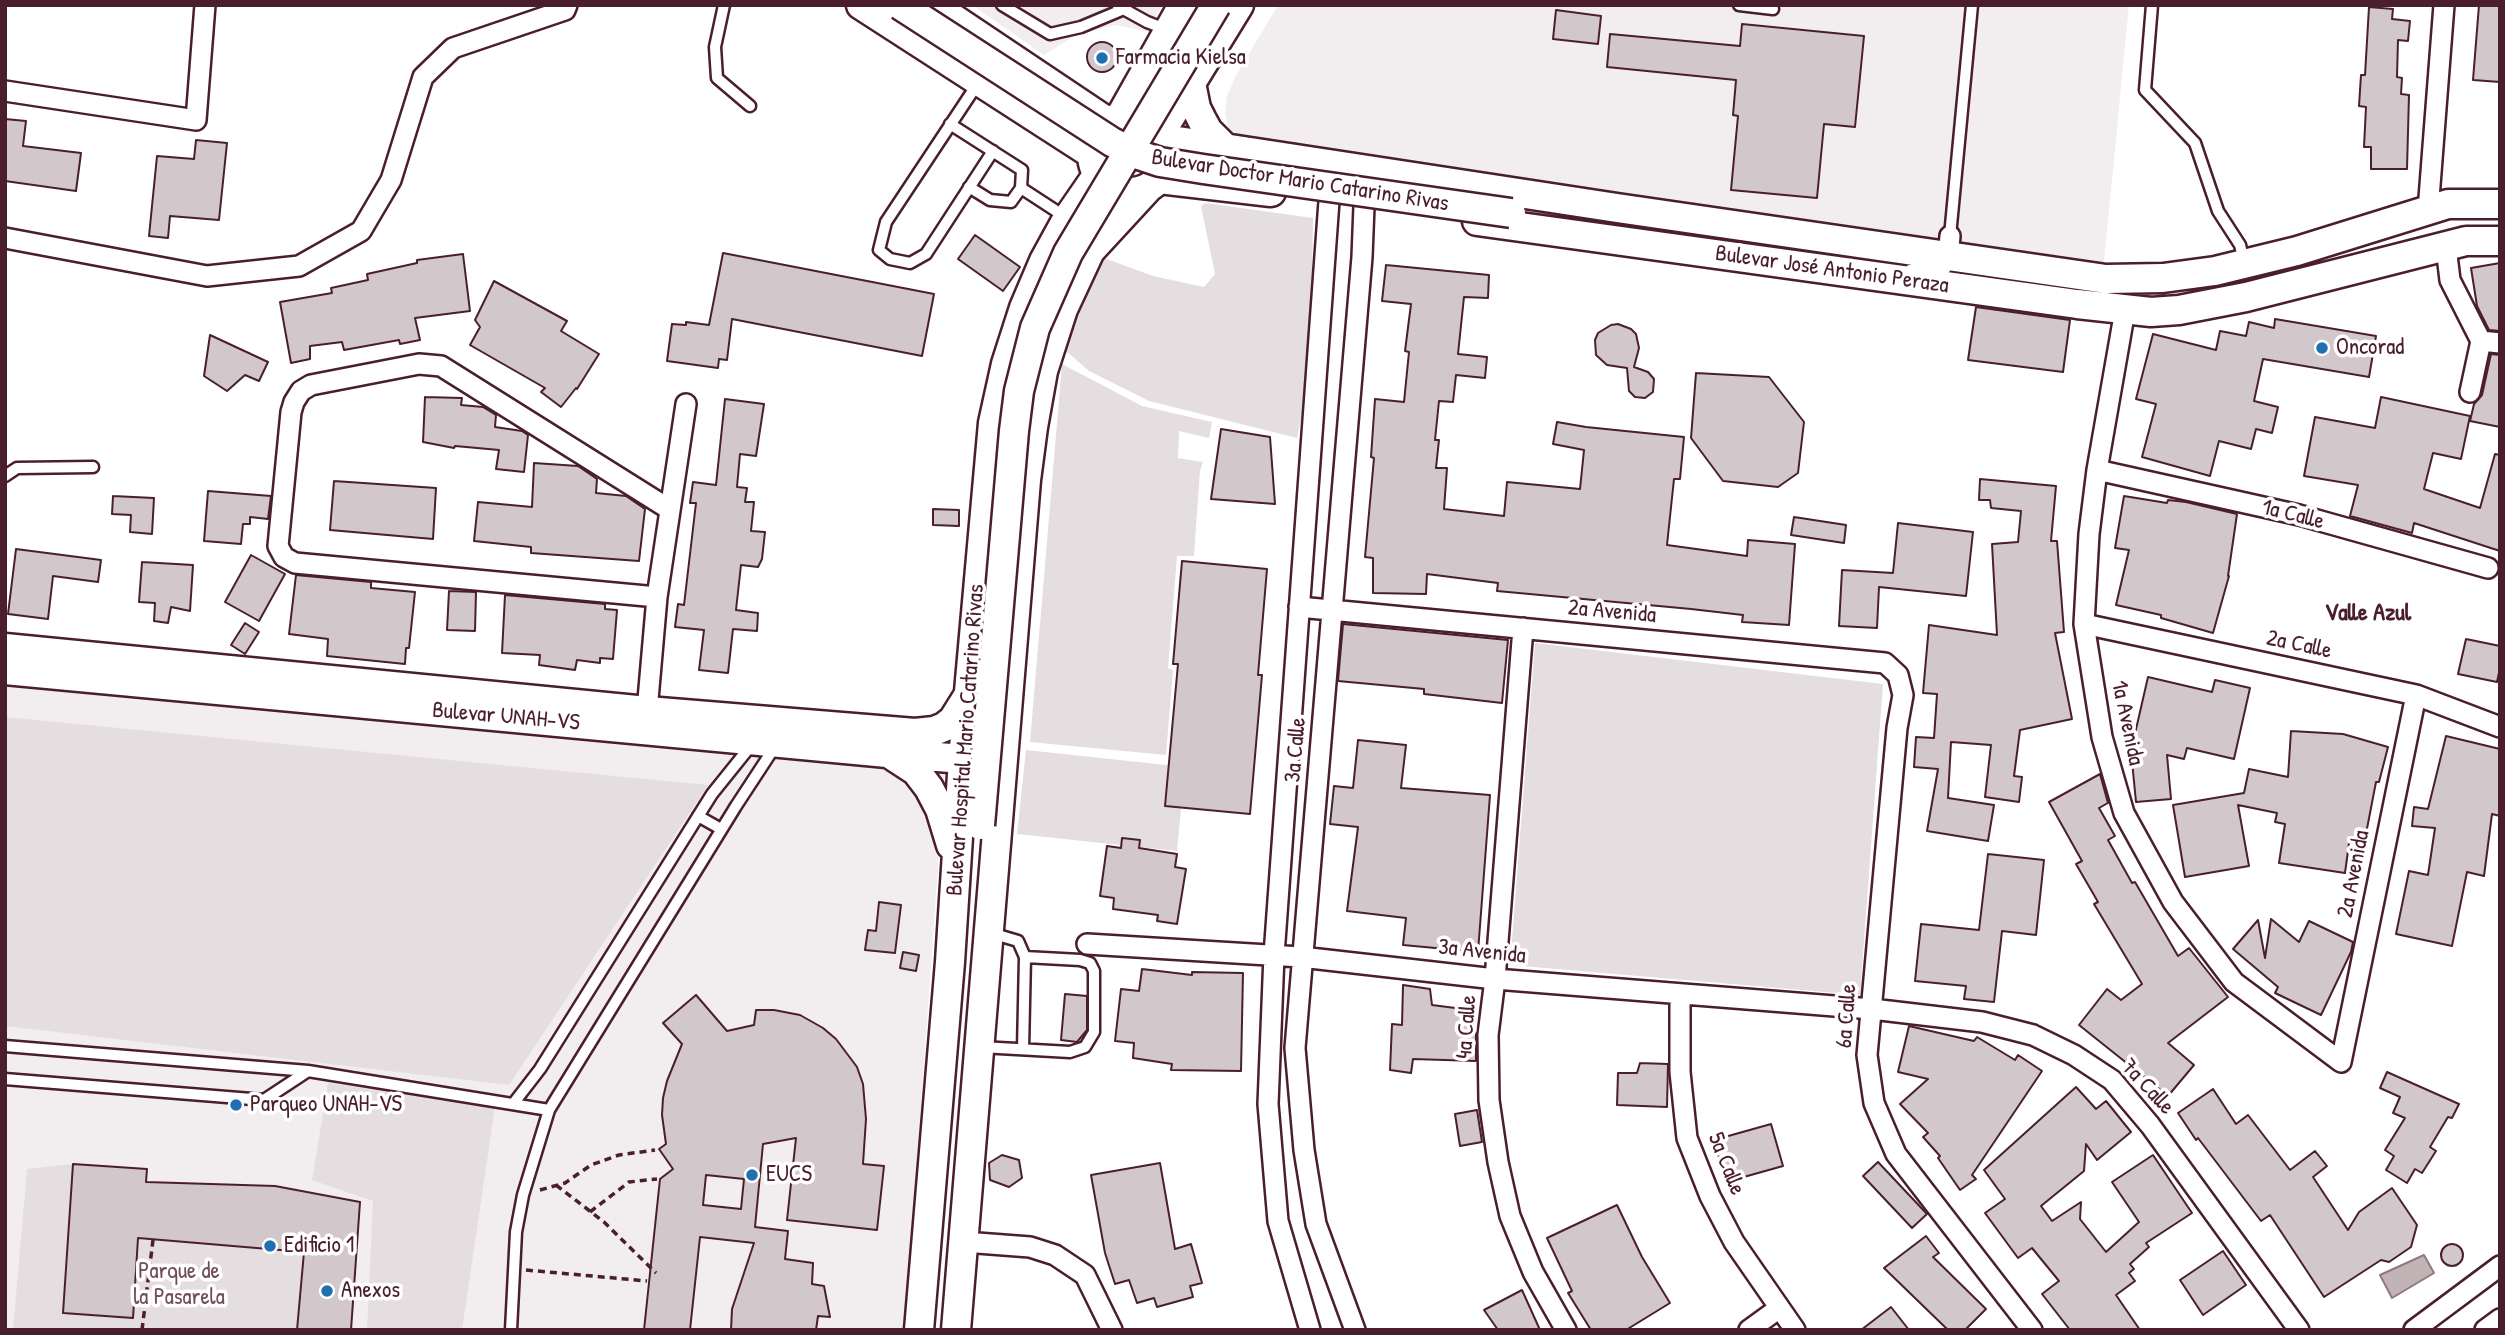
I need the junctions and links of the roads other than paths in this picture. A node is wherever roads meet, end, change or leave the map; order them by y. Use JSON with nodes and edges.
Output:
{"nodes":[{"id":1,"x":205,"y":5,"type":"edge"},
{"id":2,"x":539,"y":5,"type":"edge"},
{"id":3,"x":724,"y":5,"type":"edge"},
{"id":4,"x":861,"y":5,"type":"edge"},
{"id":5,"x":900,"y":5,"type":"edge"},
{"id":6,"x":933,"y":5,"type":"edge"},
{"id":7,"x":1002,"y":5,"type":"edge"},
{"id":8,"x":1183,"y":5,"type":"edge"},
{"id":9,"x":1216,"y":5,"type":"edge"},
{"id":10,"x":1239,"y":5,"type":"edge"},
{"id":11,"x":1739,"y":5,"type":"edge"},
{"id":12,"x":1972,"y":5,"type":"edge"},
{"id":13,"x":2152,"y":5,"type":"edge"},
{"id":14,"x":2444,"y":5,"type":"edge"},
{"id":15,"x":566,"y":7,"type":"edge"},
{"id":16,"x":1123,"y":7,"type":"edge"},
{"id":17,"x":1773,"y":9,"type":"dead end"},
{"id":18,"x":1168,"y":30,"type":"junction"},
{"id":19,"x":978,"y":82,"type":"junction"},
{"id":20,"x":1191,"y":83,"type":"junction"},
{"id":21,"x":5,"y":91,"type":"edge"},
{"id":22,"x":750,"y":106,"type":"dead end"},
{"id":23,"x":1114,"y":120,"type":"junction"},
{"id":24,"x":950,"y":124,"type":"junction"},
{"id":25,"x":1163,"y":135,"type":"junction"},
{"id":26,"x":1227,"y":150,"type":"junction"},
{"id":27,"x":993,"y":151,"type":"junction"},
{"id":28,"x":1095,"y":164,"type":"junction"},
{"id":29,"x":1353,"y":169,"type":"junction"},
{"id":30,"x":1154,"y":183,"type":"junction"},
{"id":31,"x":969,"y":187,"type":"junction"},
{"id":32,"x":1021,"y":188,"type":"junction"},
{"id":33,"x":1329,"y":201,"type":"junction"},
{"id":34,"x":2500,"y":204,"type":"edge"},
{"id":35,"x":1364,"y":206,"type":"junction"},
{"id":36,"x":1617,"y":208,"type":"junction"},
{"id":37,"x":2428,"y":211,"type":"junction"},
{"id":38,"x":1067,"y":219,"type":"junction"},
{"id":39,"x":1574,"y":221,"type":"junction"},
{"id":40,"x":5,"y":238,"type":"edge"},
{"id":41,"x":1614,"y":240,"type":"junction"},
{"id":42,"x":2500,"y":241,"type":"edge"},
{"id":43,"x":1949,"y":247,"type":"junction"},
{"id":44,"x":2446,"y":247,"type":"junction"},
{"id":45,"x":2245,"y":264,"type":"junction"},
{"id":46,"x":1830,"y":270,"type":"junction"},
{"id":47,"x":2125,"y":310,"type":"junction"},
{"id":48,"x":2491,"y":342,"type":"edge"},
{"id":49,"x":2470,"y":392,"type":"dead end"},
{"id":50,"x":686,"y":404,"type":"dead end"},
{"id":51,"x":93,"y":467,"type":"dead end"},
{"id":52,"x":2096,"y":470,"type":"junction"},
{"id":53,"x":5,"y":476,"type":"edge"},
{"id":54,"x":669,"y":509,"type":"junction"},
{"id":55,"x":2488,"y":568,"type":"dead end"},
{"id":56,"x":657,"y":597,"type":"junction"},
{"id":57,"x":1299,"y":607,"type":"junction"},
{"id":58,"x":1334,"y":610,"type":"junction"},
{"id":59,"x":2084,"y":624,"type":"junction"},
{"id":60,"x":1522,"y":628,"type":"junction"},
{"id":61,"x":5,"y":648,"type":"edge"},
{"id":62,"x":1885,"y":663,"type":"joint"},
{"id":63,"x":5,"y":670,"type":"edge"},
{"id":64,"x":291,"y":687,"type":"junction"},
{"id":65,"x":969,"y":694,"type":"junction"},
{"id":66,"x":2416,"y":695,"type":"junction"},
{"id":67,"x":477,"y":704,"type":"junction"},
{"id":68,"x":647,"y":711,"type":"junction"},
{"id":69,"x":2500,"y":727,"type":"edge"},
{"id":70,"x":766,"y":741,"type":"junction"},
{"id":71,"x":1005,"y":746,"type":"junction"},
{"id":72,"x":887,"y":753,"type":"junction"},
{"id":73,"x":963,"y":759,"type":"junction"},
{"id":74,"x":698,"y":816,"type":"junction"},
{"id":75,"x":721,"y":829,"type":"junction"},
{"id":76,"x":957,"y":864,"type":"junction"},
{"id":77,"x":981,"y":922,"type":"junction"},
{"id":78,"x":1087,"y":944,"type":"dead end"},
{"id":79,"x":1274,"y":955,"type":"junction"},
{"id":80,"x":1025,"y":957,"type":"junction"},
{"id":81,"x":1301,"y":957,"type":"junction"},
{"id":82,"x":950,"y":962,"type":"junction"},
{"id":83,"x":1496,"y":979,"type":"junction"},
{"id":84,"x":1680,"y":994,"type":"junction"},
{"id":85,"x":1871,"y":1009,"type":"junction"},
{"id":86,"x":5,"y":1045,"type":"edge"},
{"id":87,"x":981,"y":1047,"type":"junction"},
{"id":88,"x":1023,"y":1049,"type":"junction"},
{"id":89,"x":2341,"y":1062,"type":"joint"},
{"id":90,"x":308,"y":1072,"type":"junction"},
{"id":91,"x":5,"y":1079,"type":"edge"},
{"id":92,"x":513,"y":1104,"type":"junction"},
{"id":93,"x":549,"y":1110,"type":"junction"},
{"id":94,"x":964,"y":1242,"type":"junction"},
{"id":95,"x":2500,"y":1266,"type":"edge"},
{"id":96,"x":1778,"y":1308,"type":"junction"},
{"id":97,"x":2500,"y":1319,"type":"edge"},
{"id":98,"x":511,"y":1330,"type":"edge"},
{"id":99,"x":919,"y":1330,"type":"edge"},
{"id":100,"x":956,"y":1330,"type":"edge"},
{"id":101,"x":1112,"y":1330,"type":"edge"},
{"id":102,"x":1310,"y":1330,"type":"edge"},
{"id":103,"x":1355,"y":1330,"type":"edge"},
{"id":104,"x":1566,"y":1330,"type":"edge"},
{"id":105,"x":1749,"y":1330,"type":"edge"},
{"id":106,"x":1795,"y":1330,"type":"edge"},
{"id":107,"x":2032,"y":1330,"type":"edge"},
{"id":108,"x":2300,"y":1330,"type":"edge"},
{"id":109,"x":2414,"y":1330,"type":"edge"},
{"id":110,"x":2485,"y":1330,"type":"edge"}],
"edges":[{"from":1,"to":21,"type":"street"},
{"from":2,"to":15,"type":"lane"},
{"from":3,"to":22,"type":"lane"},
{"from":4,"to":19,"type":"main road"},
{"from":5,"to":39,"type":"main road","name":"Bulevar Doctor Mario Catarino Rivas","bridge":true},
{"from":6,"to":23,"type":"main road"},
{"from":7,"to":16,"type":"lane"},
{"from":8,"to":18,"type":"main road"},
{"from":9,"to":77,"type":"main road","name":"Bulevar Hospital Mario Catarino Rivas","bridge":true},
{"from":10,"to":20,"type":"main road"},
{"from":11,"to":17,"type":"lane"},
{"from":12,"to":43,"type":"lane"},
{"from":13,"to":45,"type":"lane"},
{"from":14,"to":37,"type":"street"},
{"from":15,"to":40,"type":"street"},
{"from":16,"to":18,"type":"lane"},
{"from":18,"to":23,"type":"main road"},
{"from":19,"to":24,"type":"lane"},
{"from":19,"to":28,"type":"main road"},
{"from":20,"to":25,"type":"main road"},
{"from":20,"to":26,"type":"main road"},
{"from":23,"to":25,"type":"main road"},
{"from":23,"to":28,"type":"main road"},
{"from":24,"to":27,"type":"lane"},
{"from":24,"to":31,"type":"lane"},
{"from":25,"to":26,"type":"main road","name":"Bulevar José Antonio Peraza"},
{"from":25,"to":30,"type":"main road"},
{"from":26,"to":29,"type":"main road","name":"Bulevar José Antonio Peraza"},
{"from":27,"to":31,"type":"lane"},
{"from":27,"to":32,"type":"lane"},
{"from":28,"to":30,"type":"main road"},
{"from":28,"to":38,"type":"main road","name":"Bulevar Hospital Mario Catarino Rivas"},
{"from":29,"to":35,"type":"street","name":"3a Calle"},
{"from":29,"to":36,"type":"main road","name":"Bulevar José Antonio Peraza"},
{"from":30,"to":33,"type":"main road","name":"Bulevar José Antonio Peraza"},
{"from":30,"to":71,"type":"main road","name":"Bulevar Hospital Mario Catarino Rivas"},
{"from":31,"to":32,"type":"lane"},
{"from":32,"to":38,"type":"lane"},
{"from":33,"to":35,"type":"main road","name":"Bulevar José Antonio Peraza"},
{"from":33,"to":57,"type":"street","name":"3a Calle"},
{"from":34,"to":37,"type":"main road","name":"Bulevar José Antonio Peraza"},
{"from":35,"to":41,"type":"main road","name":"Bulevar José Antonio Peraza"},
{"from":35,"to":58,"type":"street","name":"3a Calle"},
{"from":36,"to":39,"type":"main road"},
{"from":36,"to":43,"type":"main road","name":"Bulevar José Antonio Peraza"},
{"from":37,"to":45,"type":"main road","name":"Bulevar José Antonio Peraza"},
{"from":38,"to":65,"type":"main road","name":"Bulevar Hospital Mario Catarino Rivas"},
{"from":39,"to":41,"type":"main road"},
{"from":41,"to":46,"type":"main road","name":"Bulevar José Antonio Peraza"},
{"from":42,"to":44,"type":"main road","name":"Bulevar José Antonio Peraza"},
{"from":43,"to":45,"type":"main road","name":"Bulevar José Antonio Peraza"},
{"from":43,"to":46,"type":"street"},
{"from":44,"to":47,"type":"main road","name":"Bulevar José Antonio Peraza"},
{"from":44,"to":48,"type":"street"},
{"from":46,"to":47,"type":"main road","name":"Bulevar José Antonio Peraza"},
{"from":47,"to":52,"type":"street","name":"1a Avenida"},
{"from":48,"to":49,"type":"street"},
{"from":50,"to":54,"type":"street"},
{"from":51,"to":53,"type":"lane"},
{"from":52,"to":55,"type":"street","name":"1a Calle"},
{"from":52,"to":59,"type":"street","name":"1a Avenida"},
{"from":54,"to":56,"type":"street"},
{"from":54,"to":56,"type":"street"},
{"from":56,"to":68,"type":"street"},
{"from":57,"to":58,"type":"street","name":"2a Avenida"},
{"from":57,"to":79,"type":"street","name":"3a Calle"},
{"from":58,"to":60,"type":"street","name":"2a Avenida"},
{"from":58,"to":81,"type":"street","name":"3a Calle"},
{"from":59,"to":66,"type":"street","name":"2a Calle"},
{"from":59,"to":89,"type":"street","name":"1a Avenida"},
{"from":60,"to":62,"type":"street","name":"2a Avenida"},
{"from":60,"to":83,"type":"street","name":"4a Calle"},
{"from":61,"to":64,"type":"main road","name":"Bulevar UNAH-VS"},
{"from":62,"to":85,"type":"street","name":"6a Calle"},
{"from":63,"to":64,"type":"main road","name":"Bulevar UNAH-VS"},
{"from":64,"to":67,"type":"main road","name":"Bulevar UNAH-VS"},
{"from":65,"to":68,"type":"main road","name":"Bulevar UNAH-VS"},
{"from":65,"to":73,"type":"main road","name":"Bulevar Hospital Mario Catarino Rivas"},
{"from":66,"to":69,"type":"street","name":"2a Calle"},
{"from":66,"to":89,"type":"street","name":"2a Avenida"},
{"from":67,"to":68,"type":"main road","name":"Bulevar UNAH-VS"},
{"from":67,"to":70,"type":"main road","name":"Bulevar UNAH-VS"},
{"from":70,"to":72,"type":"main road","name":"Bulevar UNAH-VS"},
{"from":70,"to":74,"type":"lane"},
{"from":70,"to":75,"type":"lane"},
{"from":71,"to":73,"type":"main road","name":"Bulevar UNAH-VS"},
{"from":71,"to":77,"type":"main road","name":"Bulevar Hospital Mario Catarino Rivas"},
{"from":72,"to":73,"type":"main road","name":"Bulevar UNAH-VS"},
{"from":72,"to":76,"type":"main road"},
{"from":73,"to":76,"type":"main road","name":"Bulevar Hospital Mario Catarino Rivas"},
{"from":74,"to":75,"type":"lane"},
{"from":74,"to":92,"type":"lane"},
{"from":75,"to":93,"type":"lane"},
{"from":76,"to":82,"type":"main road","name":"Bulevar Hospital Mario Catarino Rivas"},
{"from":77,"to":80,"type":"lane"},
{"from":77,"to":82,"type":"main road"},
{"from":77,"to":87,"type":"main road","name":"Bulevar Hospital Mario Catarino Rivas"},
{"from":78,"to":79,"type":"street","name":"3a Avenida"},
{"from":79,"to":81,"type":"street","name":"3a Avenida"},
{"from":79,"to":102,"type":"street","name":"3a Calle"},
{"from":80,"to":88,"type":"lane"},
{"from":80,"to":88,"type":"lane"},
{"from":81,"to":83,"type":"street","name":"3a Avenida"},
{"from":81,"to":103,"type":"street","name":"3a Calle"},
{"from":82,"to":99,"type":"main road","name":"Bulevar Hospital Mario Catarino Rivas"},
{"from":83,"to":84,"type":"street","name":"3a Avenida"},
{"from":83,"to":104,"type":"street","name":"4a Calle"},
{"from":84,"to":85,"type":"street","name":"3a Avenida"},
{"from":84,"to":96,"type":"street","name":"5a Calle"},
{"from":85,"to":107,"type":"street","name":"6a Calle"},
{"from":85,"to":108,"type":"street","name":"7a Calle"},
{"from":86,"to":90,"type":"lane"},
{"from":87,"to":88,"type":"lane"},
{"from":87,"to":94,"type":"main road","name":"Bulevar Hospital Mario Catarino Rivas"},
{"from":90,"to":91,"type":"lane"},
{"from":90,"to":92,"type":"lane"},
{"from":92,"to":93,"type":"lane"},
{"from":93,"to":98,"type":"lane"},
{"from":94,"to":100,"type":"main road","name":"Bulevar Hospital Mario Catarino Rivas"},
{"from":94,"to":101,"type":"street"},
{"from":95,"to":109,"type":"street"},
{"from":96,"to":105,"type":"street"},
{"from":96,"to":106,"type":"street","name":"5a Calle"},
{"from":97,"to":110,"type":"street"}]}
